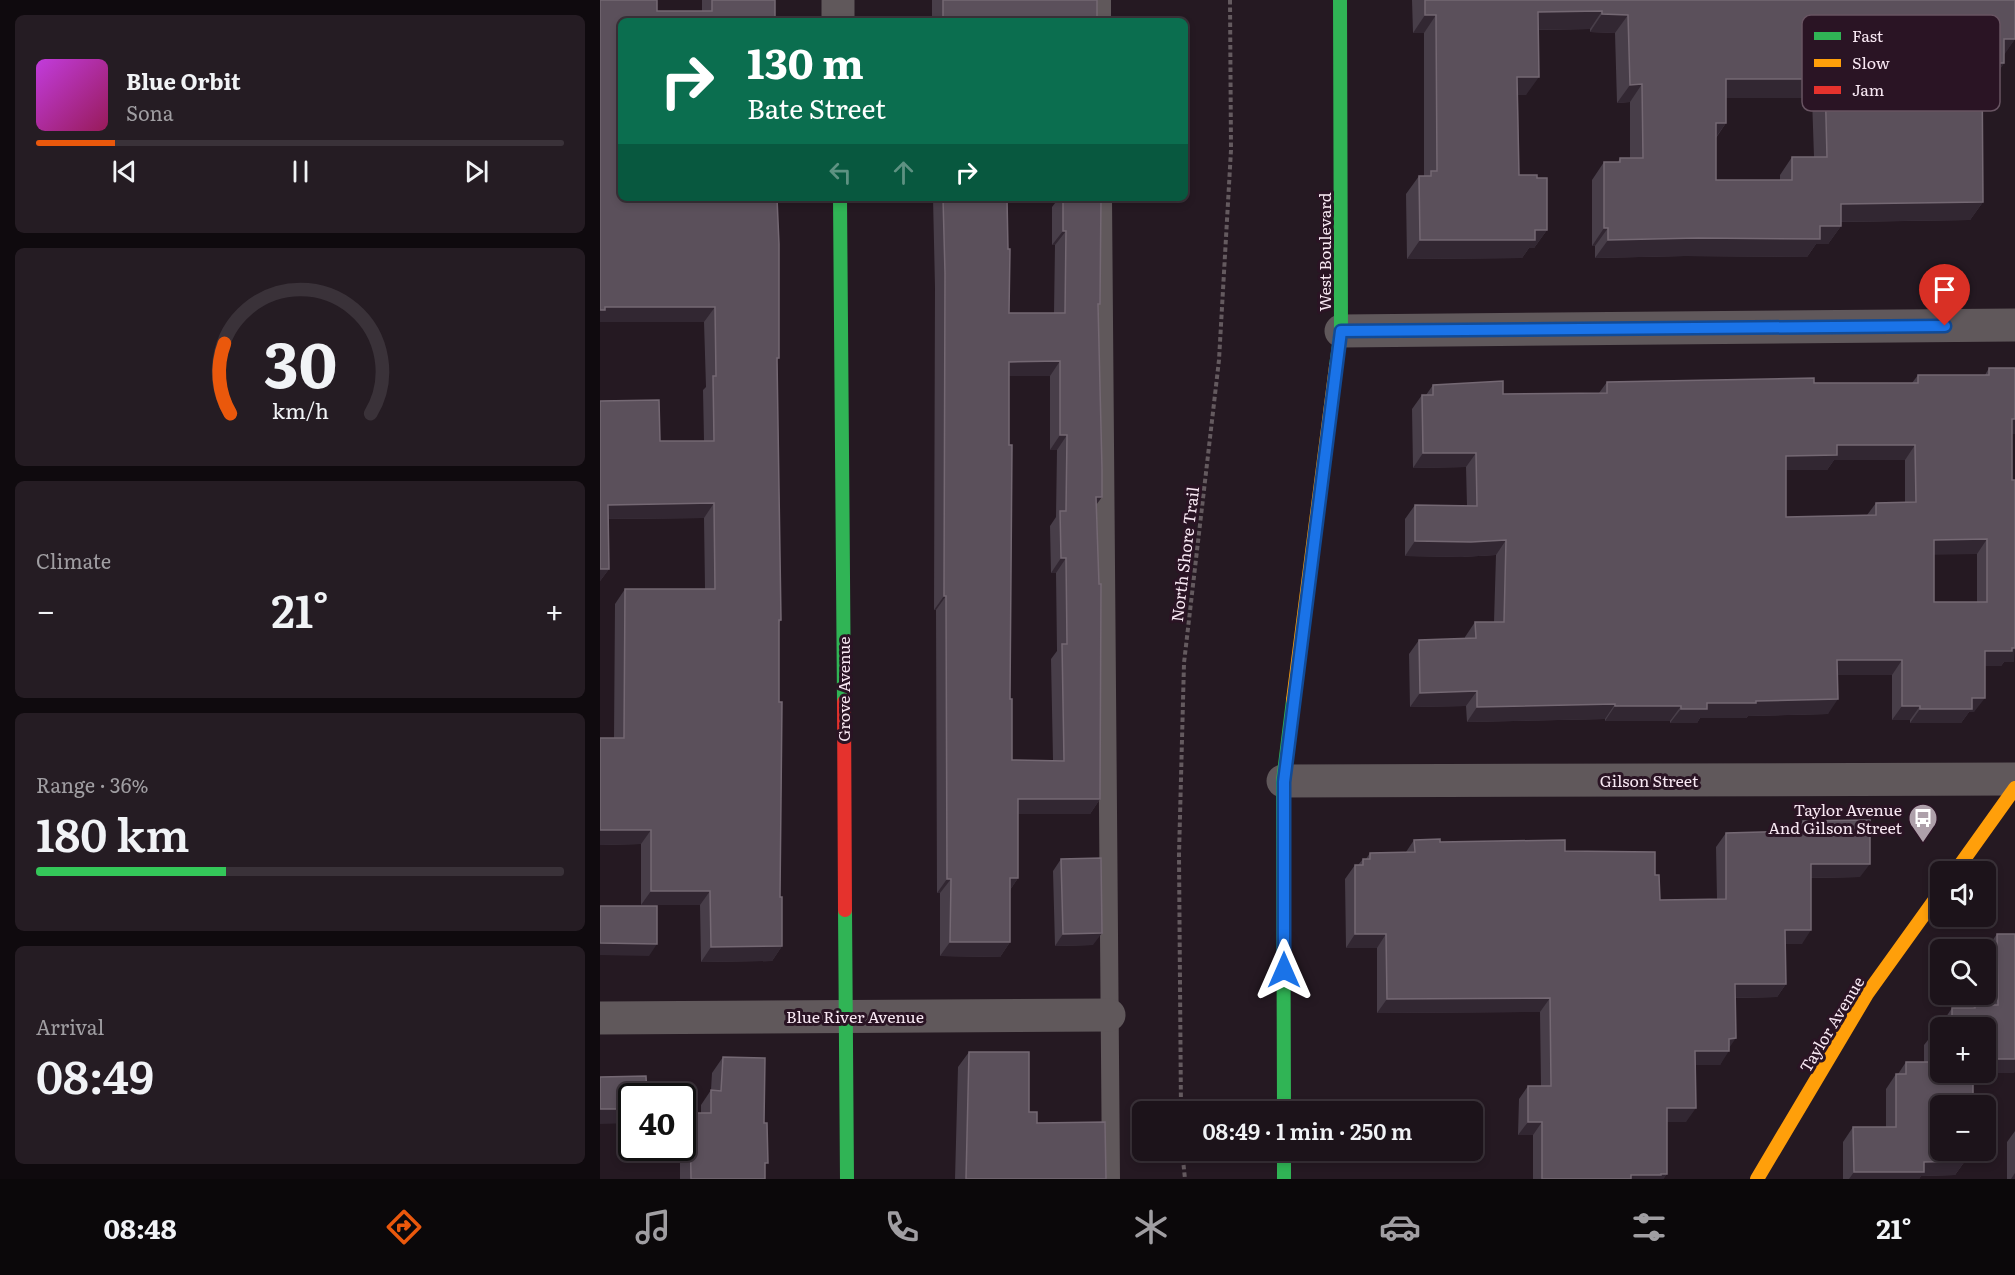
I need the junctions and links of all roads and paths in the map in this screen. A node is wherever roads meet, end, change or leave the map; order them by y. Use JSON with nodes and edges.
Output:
{"nodes":[{"id":1,"x":838,"y":0,"type":"edge"},
{"id":2,"x":1102,"y":0,"type":"edge"},
{"id":3,"x":1230,"y":0,"type":"edge"},
{"id":4,"x":1340,"y":0,"type":"edge"},
{"id":5,"x":838,"y":18,"type":"edge"},
{"id":6,"x":1102,"y":18,"type":"edge"},
{"id":7,"x":840,"y":201,"type":"edge"},
{"id":8,"x":1103,"y":201,"type":"edge"},
{"id":9,"x":2015,"y":325,"type":"edge"},
{"id":10,"x":1341,"y":331,"type":"junction"},
{"id":11,"x":2015,"y":779,"type":"edge"},
{"id":12,"x":1284,"y":782,"type":"junction"},
{"id":13,"x":2015,"y":788,"type":"edge"},
{"id":14,"x":1963,"y":861,"type":"edge"},
{"id":15,"x":1930,"y":906,"type":"edge"},
{"id":16,"x":1109,"y":1015,"type":"junction"},
{"id":17,"x":845,"y":1016,"type":"junction"},
{"id":18,"x":600,"y":1018,"type":"edge"},
{"id":19,"x":1181,"y":1101,"type":"edge"},
{"id":20,"x":1284,"y":1101,"type":"edge"},
{"id":21,"x":1183,"y":1161,"type":"edge"},
{"id":22,"x":1284,"y":1161,"type":"edge"},
{"id":23,"x":847,"y":1179,"type":"edge"},
{"id":24,"x":1111,"y":1179,"type":"edge"},
{"id":25,"x":1185,"y":1179,"type":"edge"},
{"id":26,"x":1284,"y":1179,"type":"edge"},
{"id":27,"x":1757,"y":1179,"type":"edge"}],
"edges":[{"from":1,"to":5,"type":"street"},
{"from":2,"to":6,"type":"lane"},
{"from":3,"to":19,"type":"path","name":"North Shore Trail"},
{"from":4,"to":10,"type":"street","name":"West Boulevard"},
{"from":7,"to":17,"type":"street","name":"Grove Avenue"},
{"from":8,"to":16,"type":"lane"},
{"from":9,"to":10,"type":"street"},
{"from":10,"to":12,"type":"street","name":"West Boulevard"},
{"from":11,"to":12,"type":"street","name":"Gilson Street"},
{"from":12,"to":20,"type":"street","name":"West Boulevard"},
{"from":13,"to":14,"type":"street"},
{"from":15,"to":27,"type":"street","name":"Taylor Avenue"},
{"from":16,"to":17,"type":"street","name":"Blue River Avenue"},
{"from":16,"to":24,"type":"lane"},
{"from":17,"to":18,"type":"street","name":"Blue River Avenue"},
{"from":17,"to":23,"type":"street","name":"Grove Avenue"},
{"from":21,"to":25,"type":"path"},
{"from":22,"to":26,"type":"street"}]}
